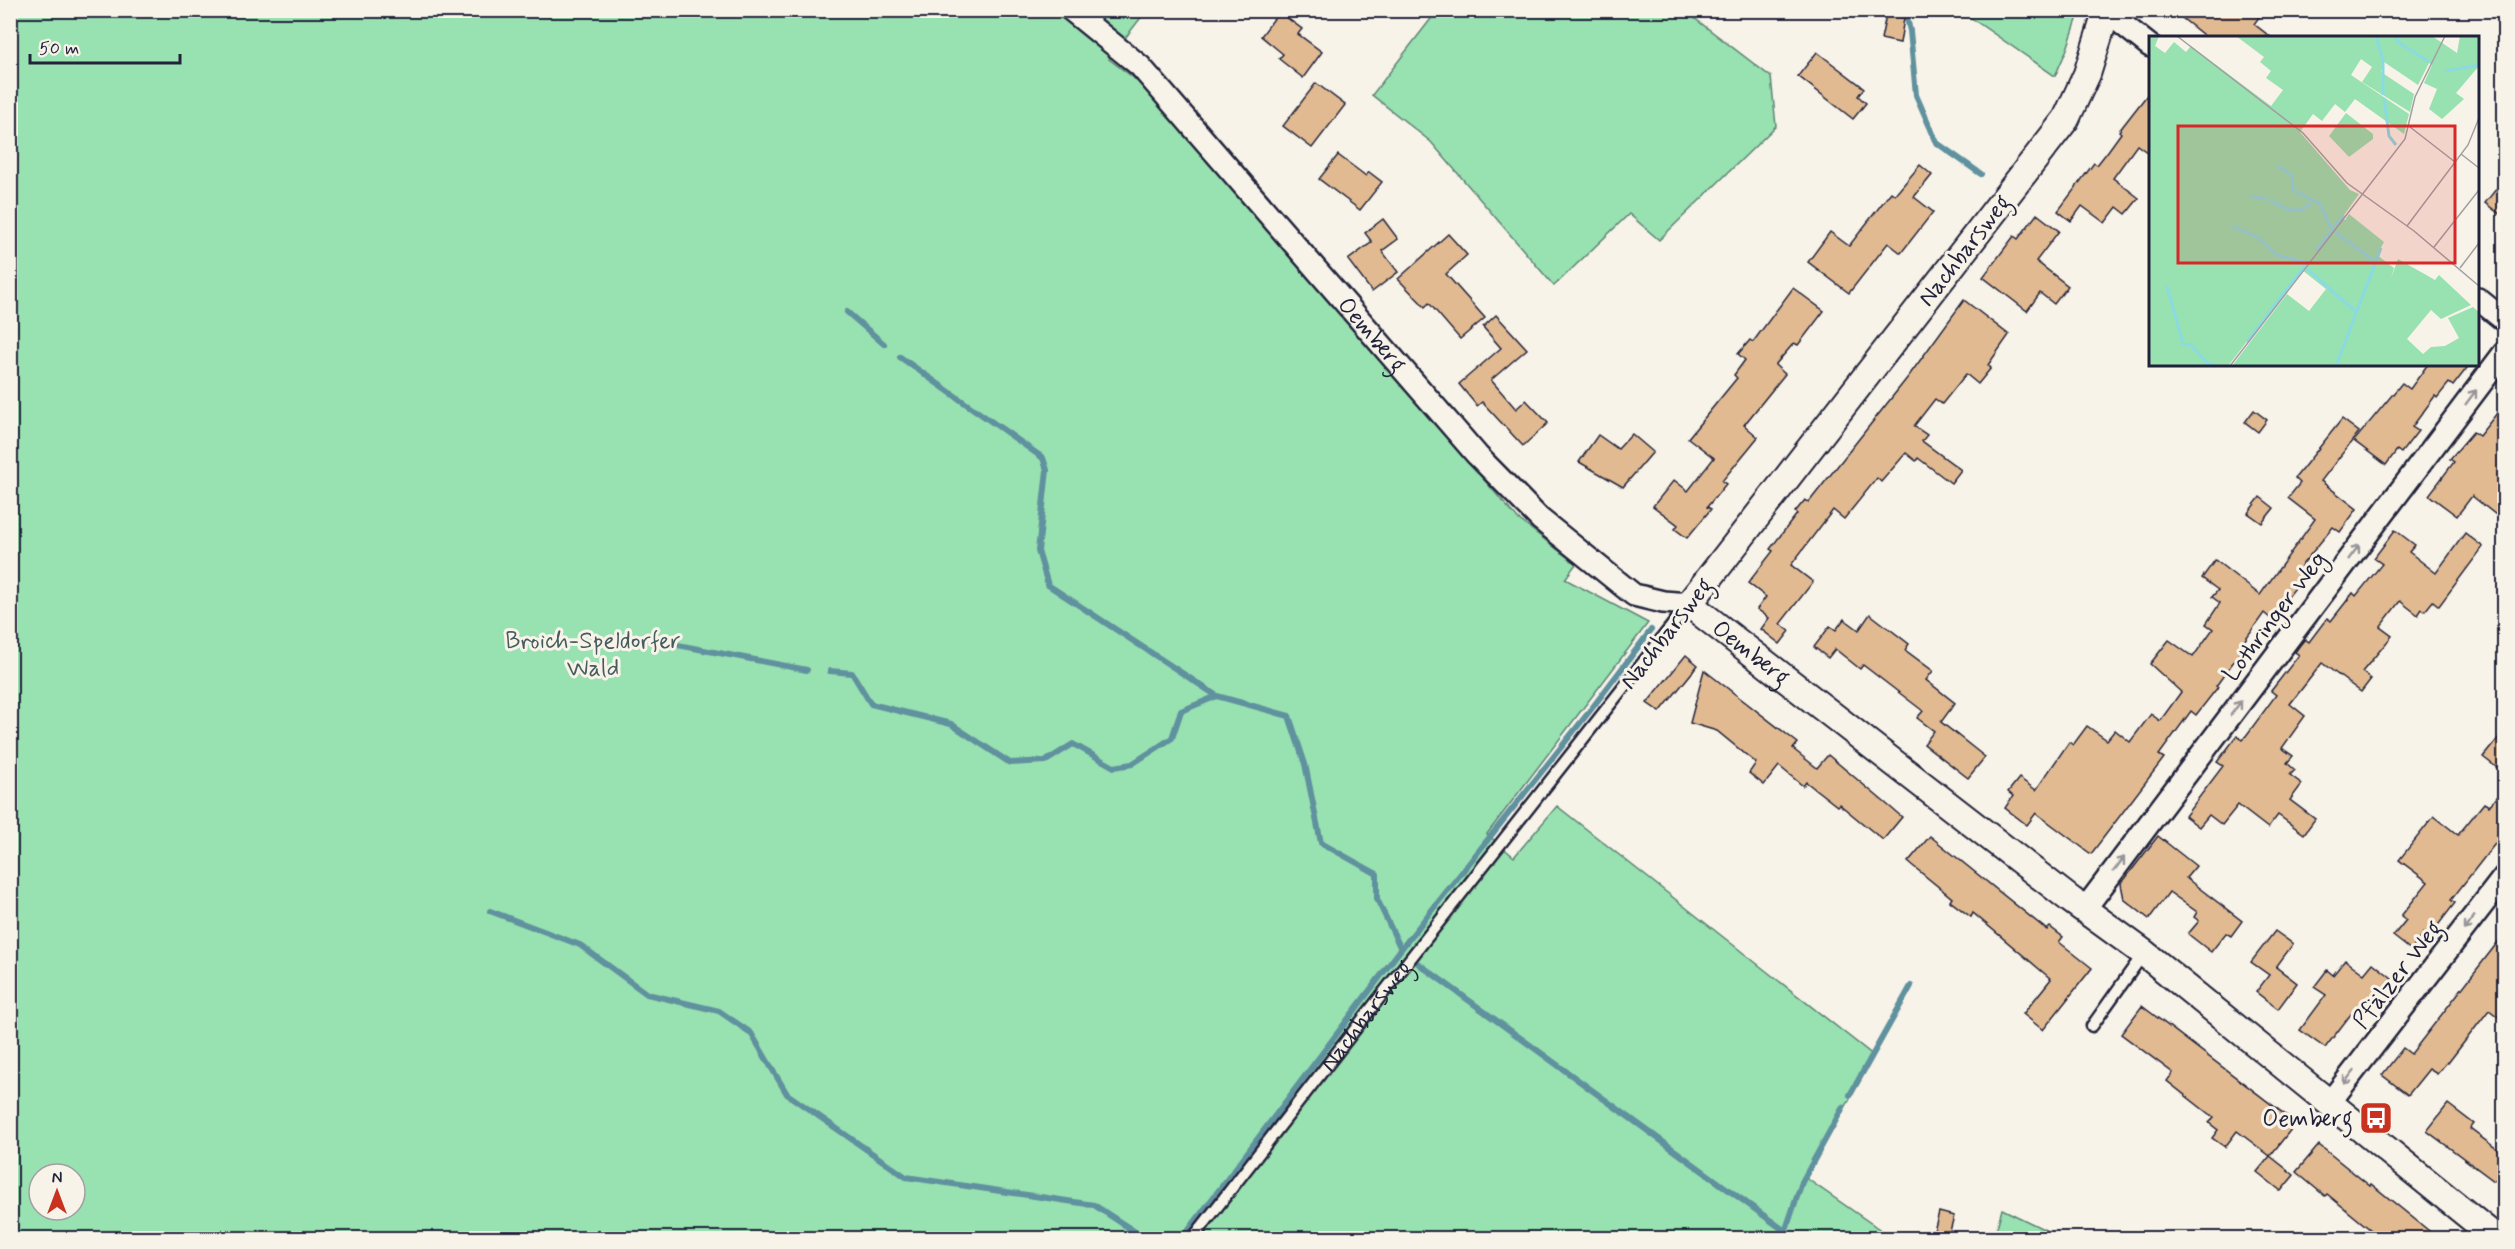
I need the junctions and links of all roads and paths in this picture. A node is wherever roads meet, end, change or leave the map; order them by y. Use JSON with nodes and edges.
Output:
{"nodes":[{"id":1,"x":1071,"y":10,"type":"edge"},
{"id":2,"x":2107,"y":11,"type":"edge"},
{"id":3,"x":2149,"y":44,"type":"edge"},
{"id":4,"x":2479,"y":300,"type":"edge"},
{"id":5,"x":2505,"y":320,"type":"edge"},
{"id":6,"x":2505,"y":353,"type":"edge"},
{"id":7,"x":1689,"y":604,"type":"junction"},
{"id":8,"x":2505,"y":877,"type":"edge"},
{"id":9,"x":2084,"y":910,"type":"junction"},
{"id":10,"x":2144,"y":953,"type":"junction"},
{"id":11,"x":2092,"y":1026,"type":"dead end"},
{"id":12,"x":2330,"y":1102,"type":"junction"},
{"id":13,"x":1193,"y":1239,"type":"edge"},
{"id":14,"x":2496,"y":1239,"type":"edge"}],
"edges":[{"from":1,"to":7,"type":"street","name":"Oemberg"},
{"from":2,"to":3,"type":"street"},
{"from":2,"to":7,"type":"street","name":"Nachbarsweg"},
{"from":4,"to":5,"type":"street"},
{"from":9,"to":6,"type":"street","name":"Lothringer Weg","one_way":true},
{"from":7,"to":9,"type":"street","name":"Oemberg"},
{"from":7,"to":13,"type":"lane","name":"Nachbarsweg"},
{"from":8,"to":12,"type":"street","name":"Pfälzer Weg","one_way":true},
{"from":9,"to":10,"type":"street","name":"Oemberg"},
{"from":10,"to":11,"type":"lane"},
{"from":10,"to":12,"type":"street","name":"Oemberg"},
{"from":12,"to":14,"type":"street","name":"Oemberg"}]}
